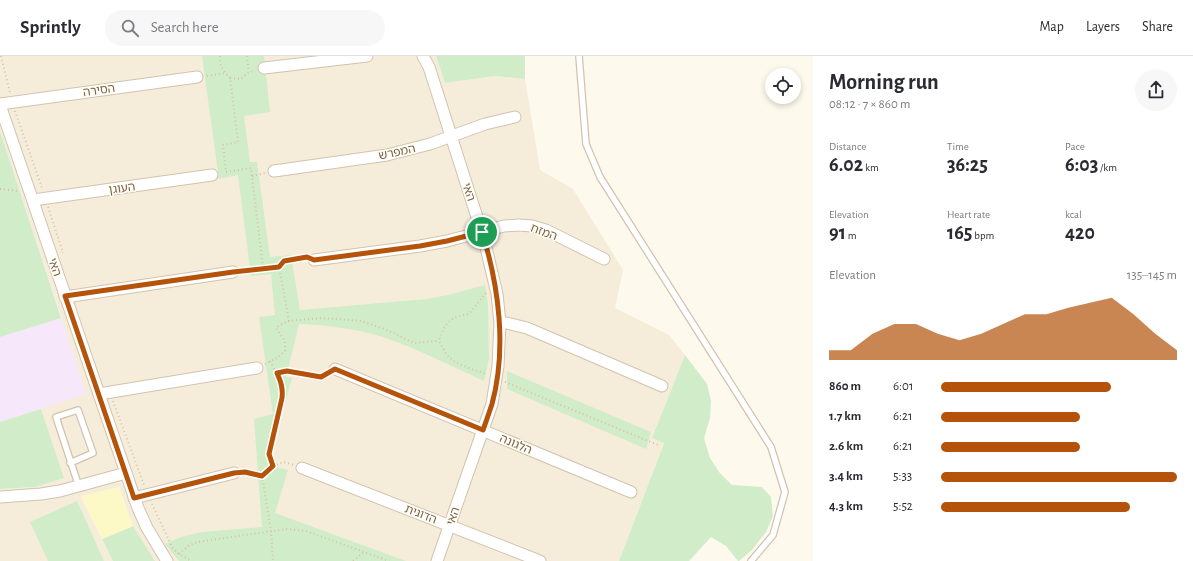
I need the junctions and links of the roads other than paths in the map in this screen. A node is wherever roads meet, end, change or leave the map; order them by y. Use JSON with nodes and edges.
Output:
{"nodes":[{"id":1,"x":367,"y":56,"type":"edge"},
{"id":2,"x":423,"y":56,"type":"edge"},
{"id":3,"x":579,"y":56,"type":"edge"},
{"id":4,"x":264,"y":68,"type":"road end"},
{"id":5,"x":198,"y":77,"type":"road end"},
{"id":6,"x":0,"y":104,"type":"edge"},
{"id":7,"x":516,"y":117,"type":"dead end"},
{"id":8,"x":451,"y":136,"type":"junction"},
{"id":9,"x":274,"y":171,"type":"dead end"},
{"id":10,"x":212,"y":175,"type":"dead end"},
{"id":11,"x":31,"y":196,"type":"junction"},
{"id":12,"x":482,"y":232,"type":"junction"},
{"id":13,"x":604,"y":259,"type":"dead end"},
{"id":14,"x":314,"y":260,"type":"road end"},
{"id":15,"x":233,"y":272,"type":"road end"},
{"id":16,"x":65,"y":296,"type":"junction"},
{"id":17,"x":500,"y":324,"type":"junction"},
{"id":18,"x":257,"y":368,"type":"road end"},
{"id":19,"x":335,"y":369,"type":"road end"},
{"id":20,"x":662,"y":386,"type":"dead end"},
{"id":21,"x":99,"y":394,"type":"junction"},
{"id":22,"x":483,"y":430,"type":"junction"},
{"id":23,"x":70,"y":463,"type":"junction"},
{"id":24,"x":302,"y":468,"type":"road end"},
{"id":25,"x":126,"y":473,"type":"junction"},
{"id":26,"x":234,"y":473,"type":"road end"},
{"id":27,"x":79,"y":487,"type":"junction"},
{"id":28,"x":630,"y":492,"type":"dead end"},
{"id":29,"x":0,"y":497,"type":"edge"},
{"id":30,"x":134,"y":498,"type":"junction"},
{"id":31,"x":450,"y":526,"type":"junction"},
{"id":32,"x":171,"y":559,"type":"edge"},
{"id":33,"x":437,"y":561,"type":"edge"},
{"id":34,"x":540,"y":561,"type":"edge"},
{"id":35,"x":751,"y":561,"type":"edge"}],
"edges":[{"from":1,"to":4,"type":"street"},
{"from":2,"to":8,"type":"street","name":"האי"},
{"from":3,"to":35,"type":"lane"},
{"from":5,"to":6,"type":"street","name":"הסירה"},
{"from":6,"to":11,"type":"street","name":"האי"},
{"from":7,"to":8,"type":"street","name":"המפרש"},
{"from":8,"to":9,"type":"street","name":"המפרש"},
{"from":8,"to":12,"type":"street","name":"האי"},
{"from":10,"to":11,"type":"street","name":"העוגן"},
{"from":11,"to":16,"type":"street","name":"האי"},
{"from":12,"to":13,"type":"street","name":"המזח"},
{"from":12,"to":14,"type":"street","name":"המזח"},
{"from":12,"to":17,"type":"street","name":"האי"},
{"from":15,"to":16,"type":"street"},
{"from":16,"to":21,"type":"street","name":"האי"},
{"from":17,"to":20,"type":"street"},
{"from":17,"to":22,"type":"street","name":"האי"},
{"from":18,"to":21,"type":"street"},
{"from":19,"to":22,"type":"street","name":"הלגונה"},
{"from":21,"to":25,"type":"street","name":"האי"},
{"from":22,"to":28,"type":"street","name":"הלגונה"},
{"from":22,"to":31,"type":"street","name":"האי"},
{"from":23,"to":23,"type":"lane"},
{"from":23,"to":27,"type":"lane"},
{"from":24,"to":31,"type":"street","name":"הדוגית"},
{"from":25,"to":27,"type":"street"},
{"from":25,"to":30,"type":"street","name":"האי"},
{"from":26,"to":30,"type":"street"},
{"from":27,"to":29,"type":"street"},
{"from":30,"to":32,"type":"street","name":"האי"},
{"from":31,"to":33,"type":"street","name":"האי"},
{"from":31,"to":34,"type":"street","name":"הדוגית"}]}
